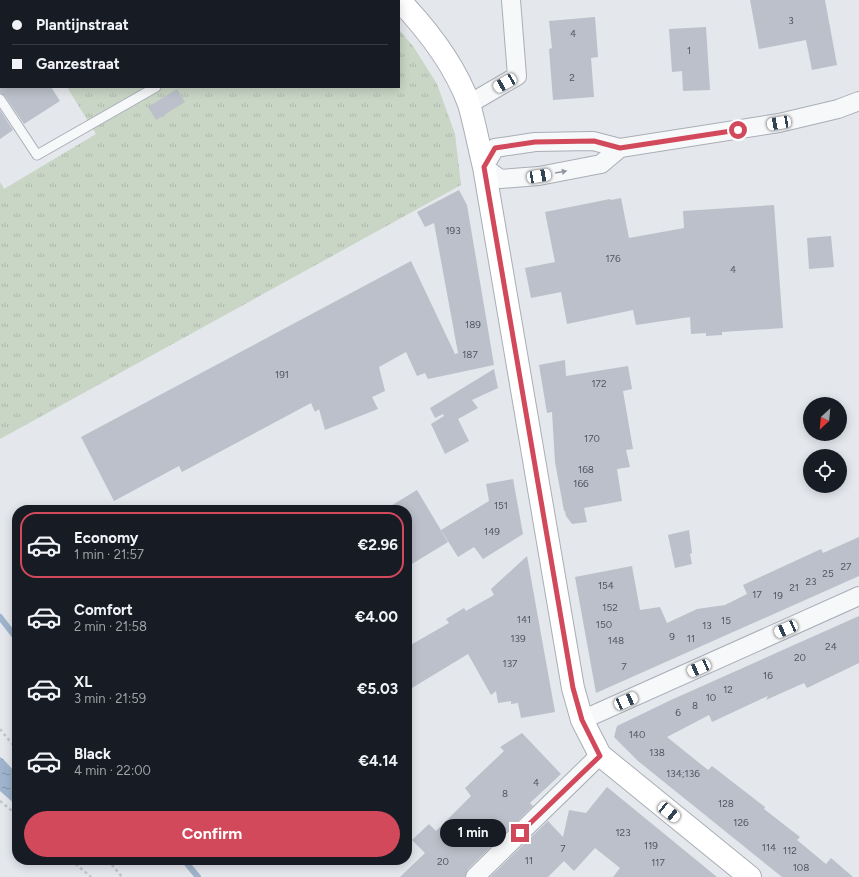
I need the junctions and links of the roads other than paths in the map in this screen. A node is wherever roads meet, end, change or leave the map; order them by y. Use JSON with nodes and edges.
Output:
{"nodes":[{"id":1,"x":511,"y":0,"type":"edge"},
{"id":2,"x":400,"y":1,"type":"edge"},
{"id":3,"x":154,"y":88,"type":"edge"},
{"id":4,"x":0,"y":99,"type":"edge"},
{"id":5,"x":859,"y":102,"type":"edge"},
{"id":6,"x":468,"y":104,"type":"junction"},
{"id":7,"x":620,"y":148,"type":"junction"},
{"id":8,"x":484,"y":167,"type":"junction"},
{"id":9,"x":859,"y":596,"type":"edge"},
{"id":10,"x":582,"y":720,"type":"junction"},
{"id":11,"x":600,"y":756,"type":"junction"},
{"id":12,"x":475,"y":877,"type":"edge"},
{"id":13,"x":750,"y":877,"type":"edge"}],
"edges":[{"from":1,"to":6,"type":"street"},
{"from":2,"to":6,"type":"main road"},
{"from":3,"to":4,"type":"lane"},
{"from":5,"to":7,"type":"street"},
{"from":6,"to":8,"type":"main road"},
{"from":8,"to":7,"type":"street","one_way":true},
{"from":7,"to":8,"type":"street"},
{"from":8,"to":10,"type":"main road"},
{"from":9,"to":10,"type":"street"},
{"from":10,"to":11,"type":"main road"},
{"from":11,"to":12,"type":"street"},
{"from":11,"to":13,"type":"main road"}]}
